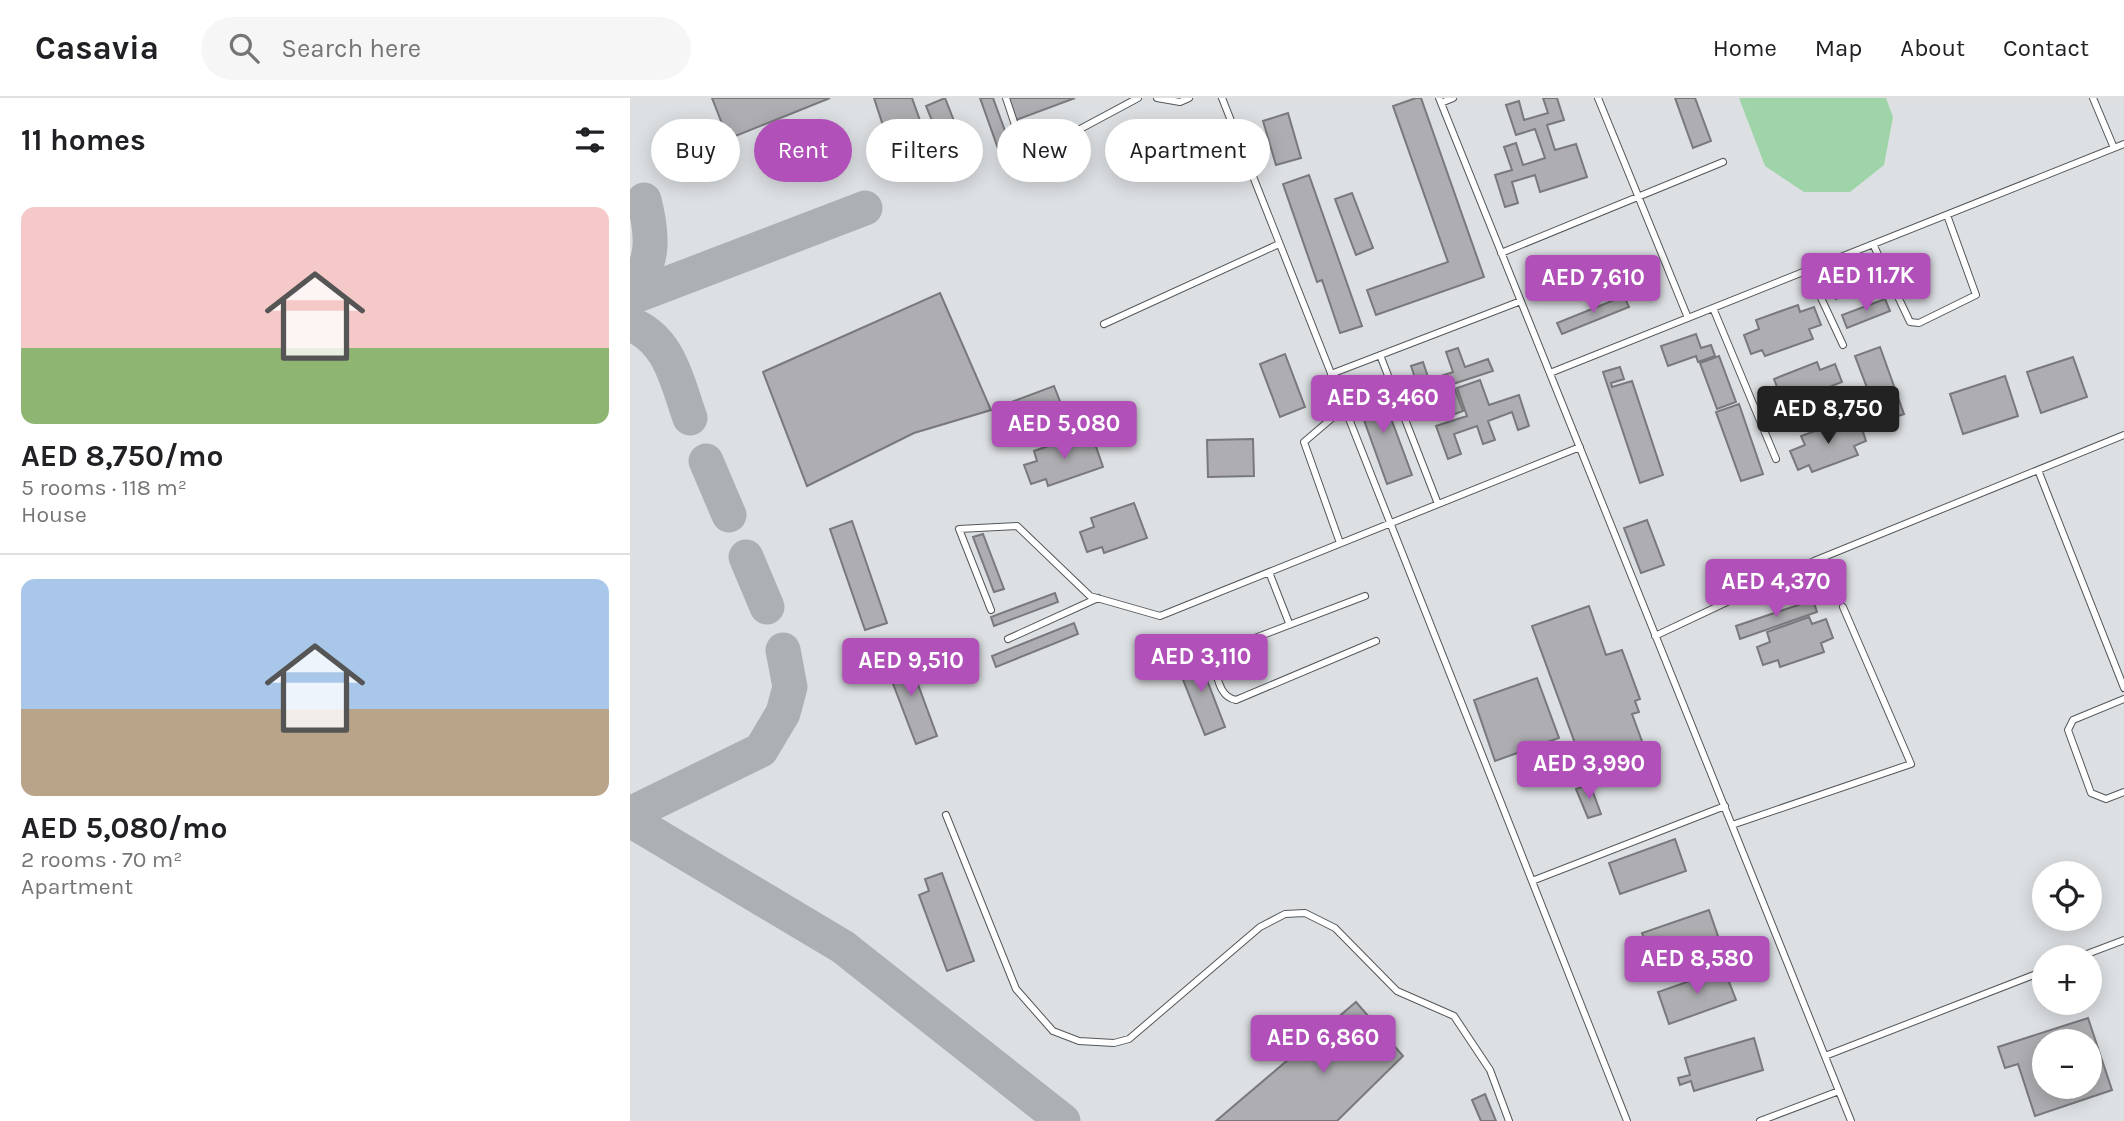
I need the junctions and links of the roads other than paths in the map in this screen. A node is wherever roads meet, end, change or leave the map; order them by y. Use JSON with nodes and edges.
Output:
{"nodes":[{"id":1,"x":1006,"y":98,"type":"edge"},
{"id":2,"x":1138,"y":98,"type":"edge"},
{"id":3,"x":1157,"y":98,"type":"edge"},
{"id":4,"x":1189,"y":98,"type":"edge"},
{"id":5,"x":1222,"y":98,"type":"edge"},
{"id":6,"x":1453,"y":98,"type":"edge"},
{"id":7,"x":1598,"y":98,"type":"edge"},
{"id":8,"x":2093,"y":98,"type":"edge"},
{"id":9,"x":1440,"y":100,"type":"edge"},
{"id":10,"x":2124,"y":144,"type":"edge"},
{"id":11,"x":2114,"y":148,"type":"junction"},
{"id":12,"x":1723,"y":162,"type":"dead end"},
{"id":13,"x":1639,"y":198,"type":"junction"},
{"id":14,"x":1947,"y":215,"type":"junction"},
{"id":15,"x":1279,"y":243,"type":"junction"},
{"id":16,"x":1873,"y":244,"type":"junction"},
{"id":17,"x":1501,"y":253,"type":"junction"},
{"id":18,"x":1808,"y":270,"type":"junction"},
{"id":19,"x":1521,"y":301,"type":"junction"},
{"id":20,"x":1713,"y":308,"type":"junction"},
{"id":21,"x":1688,"y":318,"type":"junction"},
{"id":22,"x":1104,"y":324,"type":"dead end"},
{"id":23,"x":1843,"y":345,"type":"dead end"},
{"id":24,"x":1380,"y":355,"type":"junction"},
{"id":25,"x":1550,"y":373,"type":"junction"},
{"id":26,"x":1331,"y":374,"type":"junction"},
{"id":27,"x":1345,"y":407,"type":"junction"},
{"id":28,"x":2124,"y":435,"type":"edge"},
{"id":29,"x":1580,"y":447,"type":"junction"},
{"id":30,"x":1776,"y":459,"type":"dead end"},
{"id":31,"x":2038,"y":470,"type":"junction"},
{"id":32,"x":1438,"y":504,"type":"junction"},
{"id":33,"x":1390,"y":523,"type":"junction"},
{"id":34,"x":1340,"y":543,"type":"junction"},
{"id":35,"x":1269,"y":572,"type":"junction"},
{"id":36,"x":1365,"y":596,"type":"dead end"},
{"id":37,"x":1098,"y":598,"type":"junction"},
{"id":38,"x":1843,"y":607,"type":"dead end"},
{"id":39,"x":991,"y":610,"type":"dead end"},
{"id":40,"x":1289,"y":623,"type":"junction"},
{"id":41,"x":1655,"y":636,"type":"junction"},
{"id":42,"x":1008,"y":639,"type":"dead end"},
{"id":43,"x":1376,"y":641,"type":"dead end"},
{"id":44,"x":2124,"y":688,"type":"edge"},
{"id":45,"x":2124,"y":699,"type":"edge"},
{"id":46,"x":2124,"y":792,"type":"edge"},
{"id":47,"x":1725,"y":806,"type":"junction"},
{"id":48,"x":946,"y":815,"type":"dead end"},
{"id":49,"x":1732,"y":825,"type":"junction"},
{"id":50,"x":1532,"y":881,"type":"junction"},
{"id":51,"x":2124,"y":940,"type":"edge"},
{"id":52,"x":2102,"y":948,"type":"edge"},
{"id":53,"x":2032,"y":976,"type":"edge"},
{"id":54,"x":1825,"y":1056,"type":"junction"},
{"id":55,"x":1839,"y":1091,"type":"junction"},
{"id":56,"x":1509,"y":1121,"type":"edge"},
{"id":57,"x":1627,"y":1121,"type":"edge"},
{"id":58,"x":1760,"y":1121,"type":"edge"},
{"id":59,"x":1851,"y":1121,"type":"edge"}],
"edges":[{"from":1,"to":2,"type":"lane"},
{"from":3,"to":4,"type":"lane"},
{"from":5,"to":15,"type":"lane"},
{"from":6,"to":9,"type":"lane"},
{"from":7,"to":13,"type":"lane"},
{"from":8,"to":11,"type":"lane"},
{"from":9,"to":17,"type":"lane"},
{"from":10,"to":11,"type":"lane"},
{"from":11,"to":14,"type":"lane"},
{"from":12,"to":13,"type":"lane"},
{"from":13,"to":17,"type":"lane"},
{"from":13,"to":21,"type":"lane"},
{"from":14,"to":16,"type":"lane"},
{"from":14,"to":16,"type":"lane"},
{"from":15,"to":22,"type":"lane"},
{"from":15,"to":26,"type":"lane"},
{"from":16,"to":18,"type":"lane"},
{"from":17,"to":19,"type":"lane"},
{"from":18,"to":20,"type":"lane"},
{"from":18,"to":23,"type":"lane"},
{"from":19,"to":24,"type":"lane"},
{"from":19,"to":25,"type":"lane"},
{"from":20,"to":21,"type":"lane"},
{"from":20,"to":30,"type":"lane"},
{"from":21,"to":25,"type":"lane"},
{"from":24,"to":26,"type":"lane"},
{"from":24,"to":32,"type":"lane"},
{"from":25,"to":29,"type":"lane"},
{"from":26,"to":27,"type":"lane"},
{"from":27,"to":33,"type":"lane"},
{"from":27,"to":34,"type":"lane"},
{"from":28,"to":31,"type":"lane"},
{"from":29,"to":32,"type":"lane"},
{"from":29,"to":41,"type":"lane"},
{"from":31,"to":41,"type":"lane"},
{"from":31,"to":44,"type":"lane"},
{"from":32,"to":33,"type":"lane"},
{"from":33,"to":34,"type":"lane"},
{"from":33,"to":50,"type":"lane"},
{"from":34,"to":35,"type":"lane"},
{"from":35,"to":37,"type":"lane"},
{"from":35,"to":40,"type":"lane"},
{"from":36,"to":40,"type":"lane"},
{"from":37,"to":39,"type":"lane"},
{"from":37,"to":42,"type":"lane"},
{"from":38,"to":49,"type":"lane"},
{"from":40,"to":43,"type":"lane"},
{"from":41,"to":47,"type":"lane"},
{"from":45,"to":46,"type":"lane"},
{"from":47,"to":49,"type":"lane"},
{"from":47,"to":50,"type":"lane"},
{"from":48,"to":56,"type":"lane"},
{"from":49,"to":54,"type":"lane"},
{"from":50,"to":57,"type":"lane"},
{"from":51,"to":52,"type":"lane"},
{"from":53,"to":54,"type":"lane"},
{"from":54,"to":55,"type":"lane"},
{"from":55,"to":58,"type":"lane"},
{"from":55,"to":59,"type":"lane"}]}
